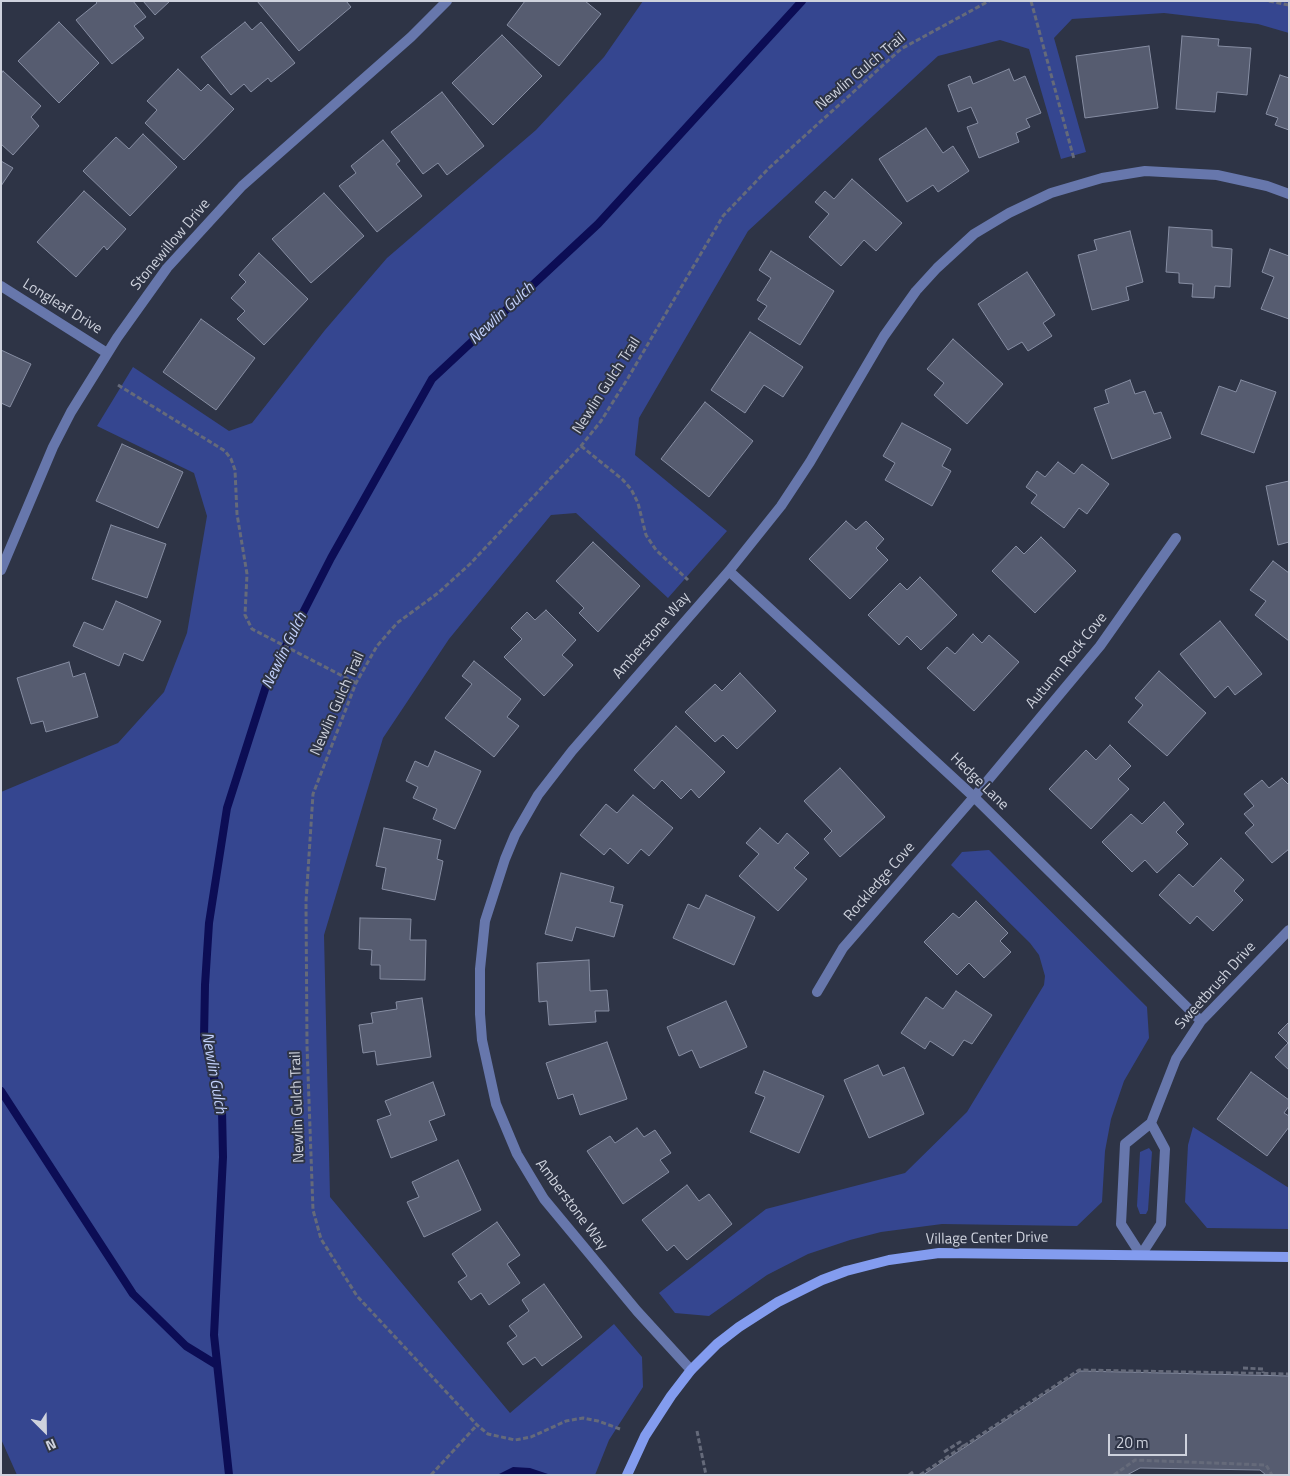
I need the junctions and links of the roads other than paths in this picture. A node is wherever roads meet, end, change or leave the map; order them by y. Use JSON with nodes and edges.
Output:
{"nodes":[{"id":1,"x":447,"y":1,"type":"edge"},
{"id":2,"x":1289,"y":194,"type":"edge"},
{"id":3,"x":1,"y":286,"type":"edge"},
{"id":4,"x":107,"y":353,"type":"junction"},
{"id":5,"x":1176,"y":538,"type":"dead end"},
{"id":6,"x":1,"y":570,"type":"edge"},
{"id":7,"x":729,"y":571,"type":"junction"},
{"id":8,"x":974,"y":797,"type":"junction"},
{"id":9,"x":1289,"y":930,"type":"edge"},
{"id":10,"x":817,"y":992,"type":"dead end"},
{"id":11,"x":1201,"y":1021,"type":"junction"},
{"id":12,"x":1151,"y":1123,"type":"junction"},
{"id":13,"x":1141,"y":1255,"type":"junction"},
{"id":14,"x":1289,"y":1257,"type":"edge"},
{"id":15,"x":691,"y":1370,"type":"junction"},
{"id":16,"x":626,"y":1475,"type":"edge"}],
"edges":[{"from":1,"to":4,"type":"street","name":"Stonewillow Drive"},
{"from":2,"to":7,"type":"street","name":"Amberstone Way"},
{"from":3,"to":4,"type":"street","name":"Longleaf Drive"},
{"from":4,"to":6,"type":"street","name":"Stonewillow Drive"},
{"from":5,"to":8,"type":"street","name":"Autumn Rock Cove"},
{"from":7,"to":8,"type":"street","name":"Hedge Lane"},
{"from":7,"to":15,"type":"street","name":"Amberstone Way"},
{"from":8,"to":10,"type":"street","name":"Rockledge Cove"},
{"from":8,"to":11,"type":"street","name":"Hedge Lane"},
{"from":9,"to":11,"type":"street","name":"Sweetbrush Drive"},
{"from":11,"to":12,"type":"street","name":"Sweetbrush Drive"},
{"from":12,"to":13,"type":"street"},
{"from":12,"to":13,"type":"street","name":"Sweetbrush Drive"},
{"from":13,"to":14,"type":"street","name":"Village Center Drive"},
{"from":13,"to":15,"type":"street","name":"Village Center Drive"},
{"from":15,"to":16,"type":"street","name":"Village Center Drive"}]}
